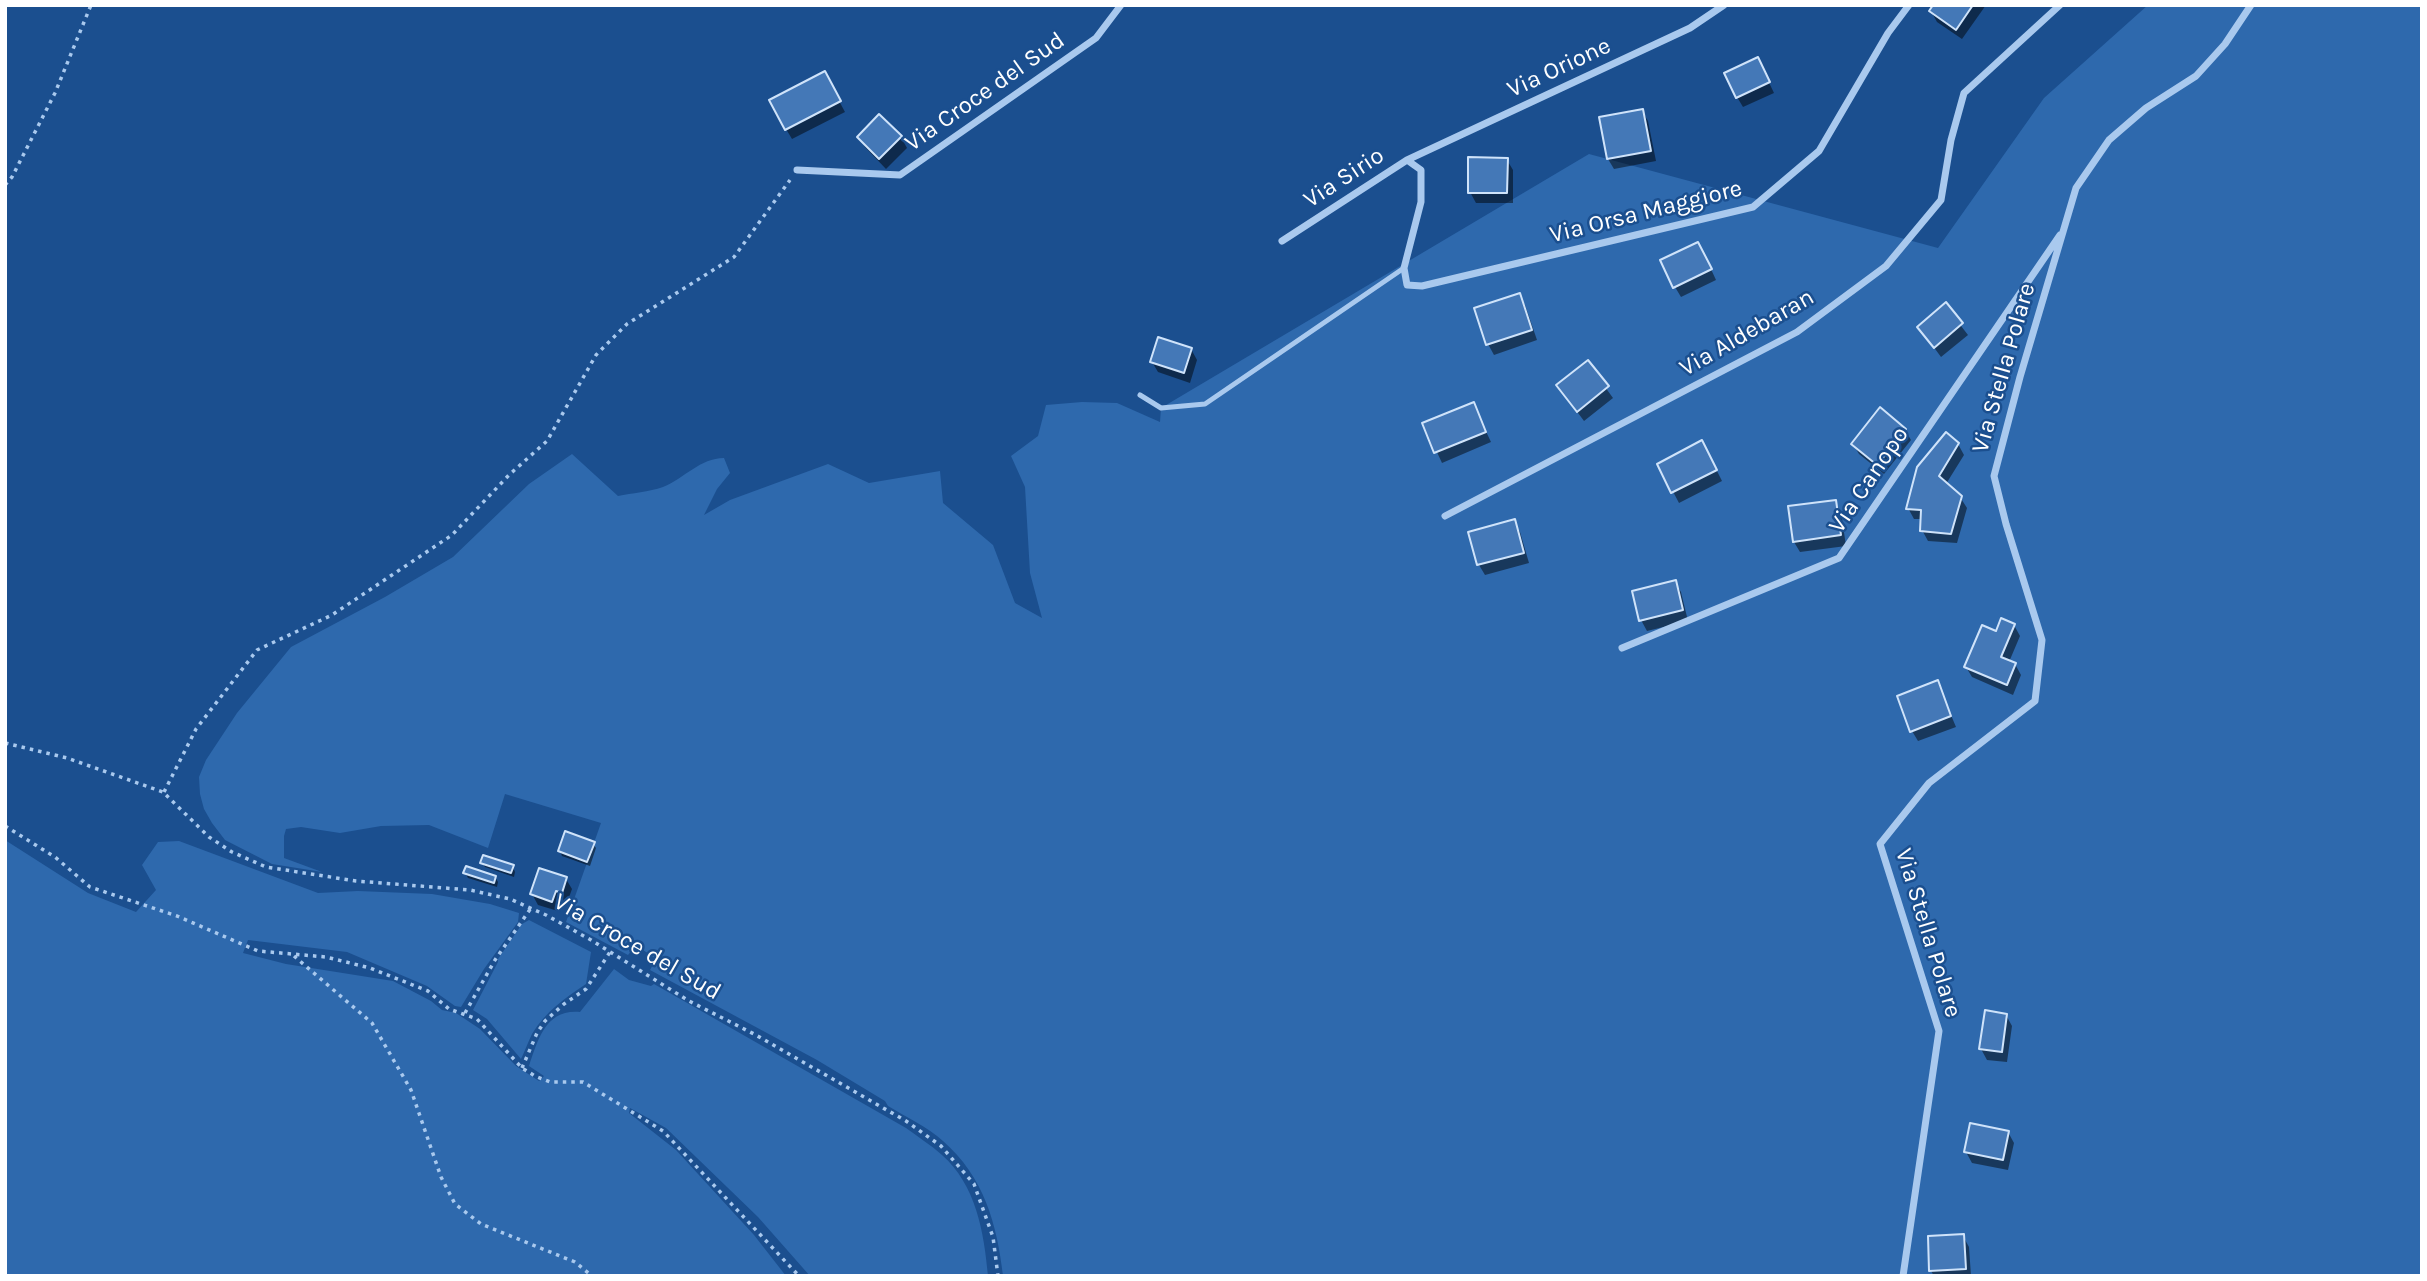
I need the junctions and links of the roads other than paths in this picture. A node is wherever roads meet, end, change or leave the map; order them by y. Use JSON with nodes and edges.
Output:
{"nodes":[{"id":1,"x":1121,"y":5,"type":"edge"},
{"id":2,"x":1724,"y":5,"type":"edge"},
{"id":3,"x":1909,"y":5,"type":"edge"},
{"id":4,"x":2060,"y":5,"type":"edge"},
{"id":5,"x":2251,"y":5,"type":"edge"},
{"id":6,"x":1407,"y":160,"type":"junction"},
{"id":7,"x":797,"y":170,"type":"road end"},
{"id":8,"x":2063,"y":230,"type":"junction"},
{"id":9,"x":1282,"y":241,"type":"dead end"},
{"id":10,"x":1404,"y":268,"type":"junction"},
{"id":11,"x":1140,"y":395,"type":"dead end"},
{"id":12,"x":1445,"y":516,"type":"dead end"},
{"id":13,"x":1622,"y":648,"type":"dead end"},
{"id":14,"x":1903,"y":1276,"type":"edge"}],
"edges":[{"from":1,"to":7,"type":"street","name":"Via Croce del Sud"},
{"from":2,"to":6,"type":"street","name":"Via Orione"},
{"from":3,"to":10,"type":"street","name":"Via Orsa Maggiore"},
{"from":4,"to":12,"type":"street","name":"Via Aldebaran"},
{"from":5,"to":8,"type":"street","name":"Via Stella Polare"},
{"from":6,"to":9,"type":"street","name":"Via Sirio"},
{"from":6,"to":10,"type":"street","name":"Via Sirio"},
{"from":8,"to":13,"type":"street","name":"Via Canopo"},
{"from":8,"to":14,"type":"street","name":"Via Stella Polare"},
{"from":10,"to":11,"type":"lane"}]}
